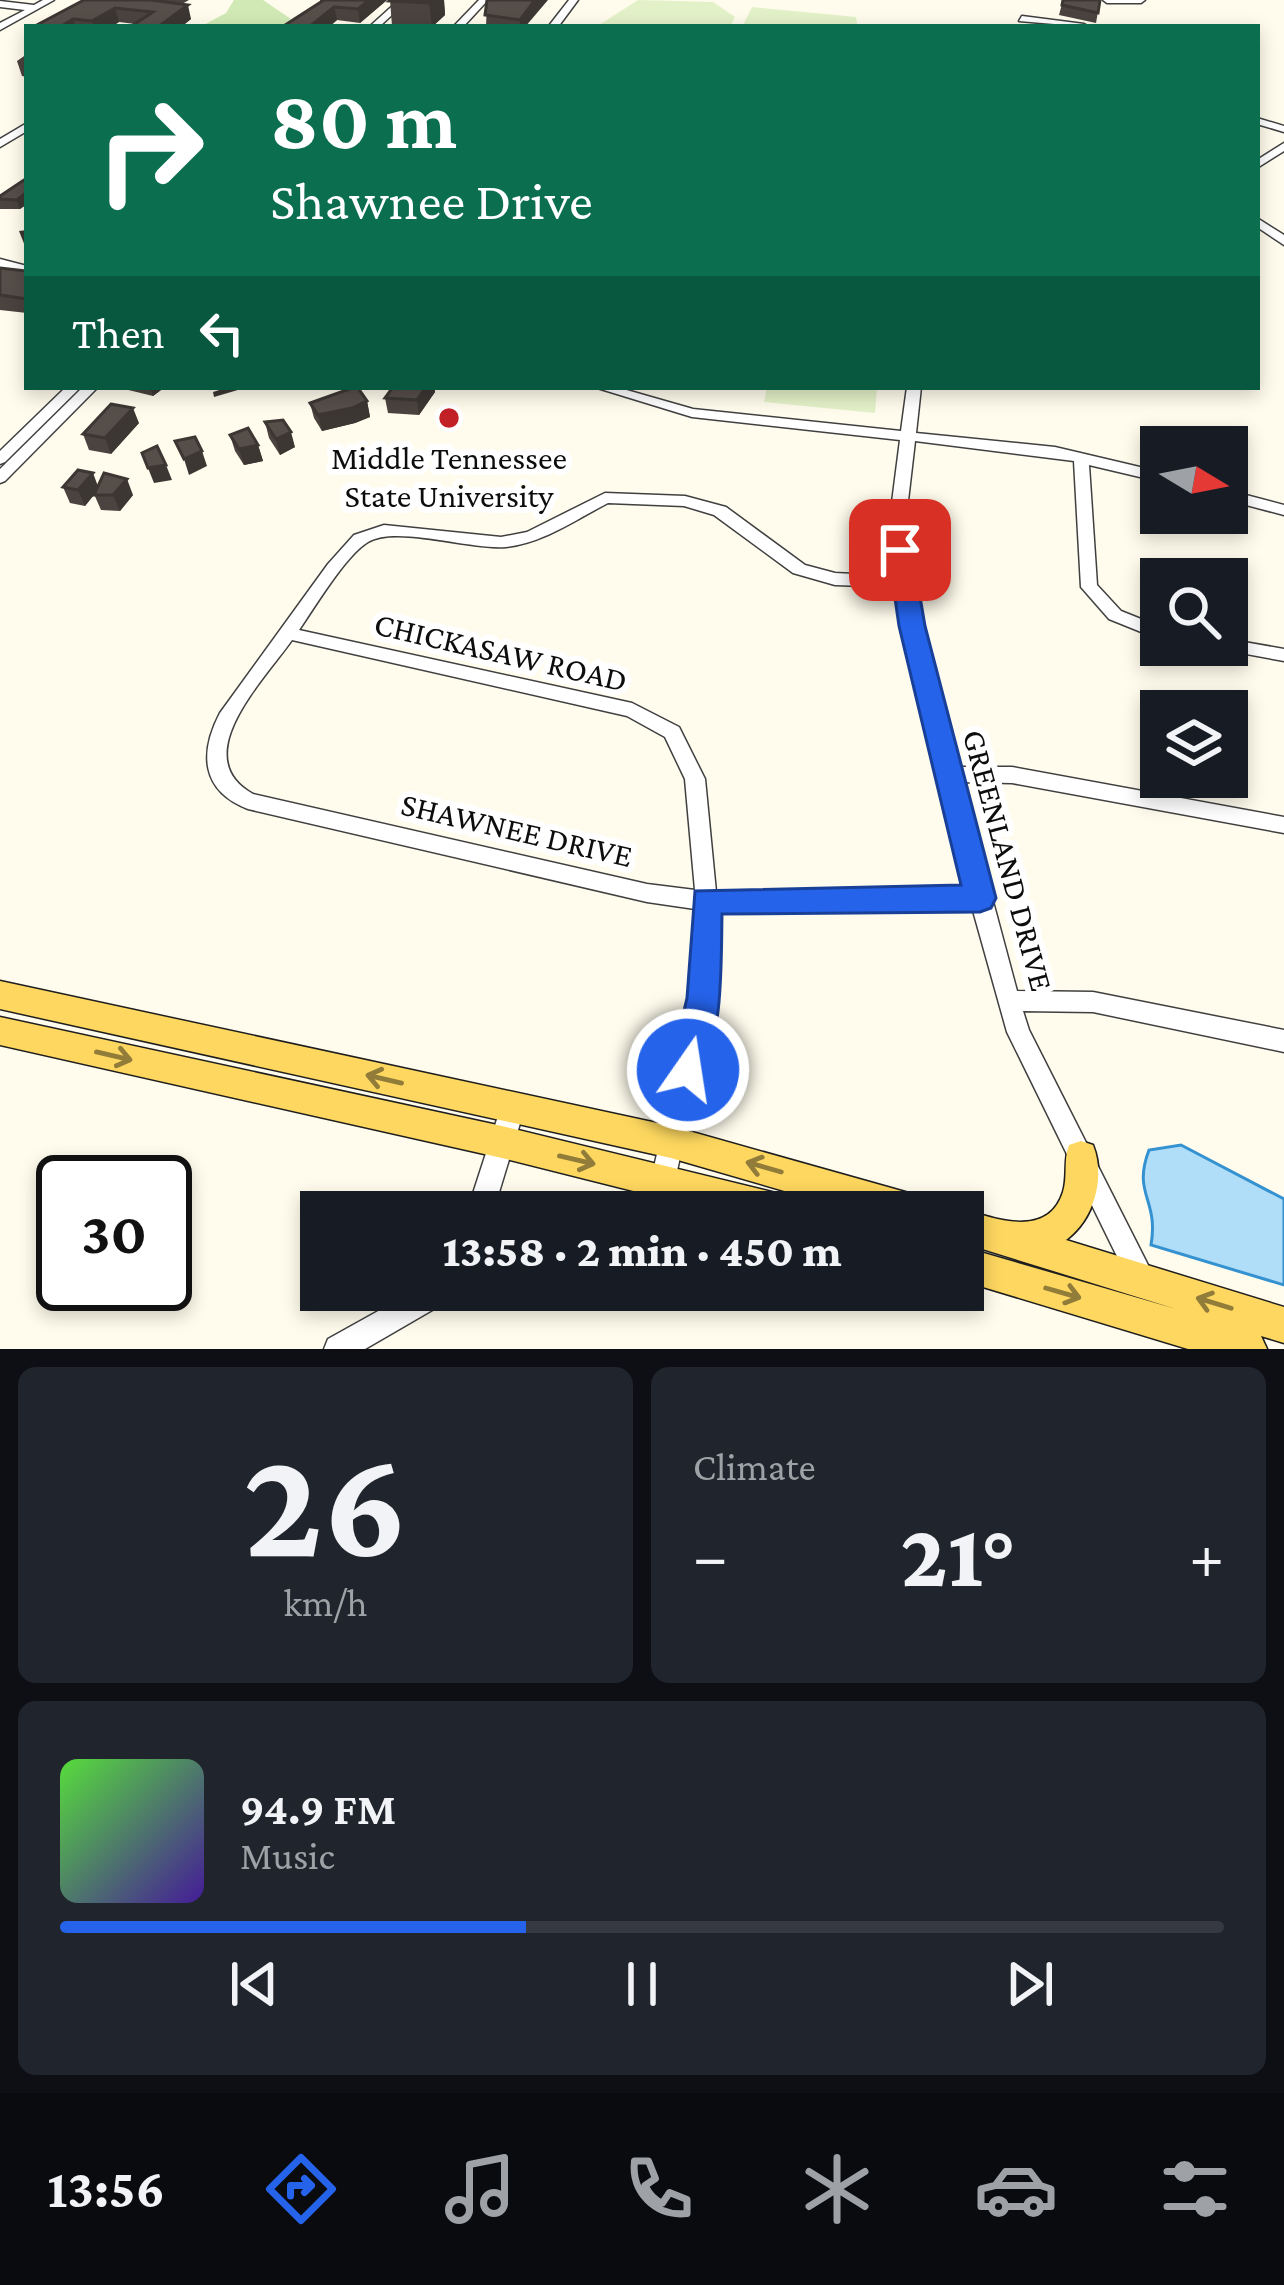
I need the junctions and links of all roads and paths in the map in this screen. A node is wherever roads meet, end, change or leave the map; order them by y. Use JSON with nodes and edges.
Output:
{"nodes":[{"id":1,"x":50,"y":0,"type":"edge"},
{"id":2,"x":484,"y":0,"type":"edge"},
{"id":3,"x":574,"y":0,"type":"edge"},
{"id":4,"x":1107,"y":0,"type":"edge"},
{"id":5,"x":1142,"y":0,"type":"edge"},
{"id":6,"x":403,"y":2,"type":"edge"},
{"id":7,"x":0,"y":4,"type":"edge"},
{"id":8,"x":1028,"y":5,"type":"dead end"},
{"id":9,"x":34,"y":8,"type":"junction"},
{"id":10,"x":1020,"y":23,"type":"edge"},
{"id":11,"x":377,"y":24,"type":"edge"},
{"id":12,"x":461,"y":24,"type":"edge"},
{"id":13,"x":555,"y":24,"type":"edge"},
{"id":14,"x":0,"y":27,"type":"edge"},
{"id":15,"x":71,"y":390,"type":"edge"},
{"id":16,"x":89,"y":390,"type":"edge"},
{"id":17,"x":612,"y":390,"type":"edge"},
{"id":18,"x":641,"y":390,"type":"edge"},
{"id":19,"x":914,"y":390,"type":"edge"},
{"id":20,"x":908,"y":433,"type":"junction"},
{"id":21,"x":1081,"y":457,"type":"junction"},
{"id":22,"x":0,"y":458,"type":"edge"},
{"id":23,"x":1140,"y":472,"type":"edge"},
{"id":24,"x":0,"y":478,"type":"edge"},
{"id":25,"x":1248,"y":501,"type":"edge"},
{"id":26,"x":1284,"y":510,"type":"edge"},
{"id":27,"x":902,"y":582,"type":"junction"},
{"id":28,"x":1140,"y":625,"type":"edge"},
{"id":29,"x":287,"y":633,"type":"junction"},
{"id":30,"x":1248,"y":649,"type":"edge"},
{"id":31,"x":1284,"y":655,"type":"edge"},
{"id":32,"x":948,"y":774,"type":"junction"},
{"id":33,"x":1284,"y":825,"type":"edge"},
{"id":34,"x":980,"y":898,"type":"junction"},
{"id":35,"x":706,"y":901,"type":"junction"},
{"id":36,"x":1008,"y":1001,"type":"junction"},
{"id":37,"x":5,"y":1012,"type":"edge"},
{"id":38,"x":1284,"y":1041,"type":"edge"},
{"id":39,"x":513,"y":1107,"type":"junction"},
{"id":40,"x":502,"y":1142,"type":"junction"},
{"id":41,"x":671,"y":1142,"type":"junction"},
{"id":42,"x":1081,"y":1156,"type":"junction"},
{"id":43,"x":663,"y":1180,"type":"junction"},
{"id":44,"x":487,"y":1191,"type":"edge"},
{"id":45,"x":705,"y":1191,"type":"edge"},
{"id":46,"x":842,"y":1191,"type":"edge"},
{"id":47,"x":984,"y":1232,"type":"edge"},
{"id":48,"x":1012,"y":1241,"type":"junction"},
{"id":49,"x":984,"y":1271,"type":"edge"},
{"id":50,"x":1143,"y":1281,"type":"junction"},
{"id":51,"x":405,"y":1311,"type":"edge"},
{"id":52,"x":1284,"y":1325,"type":"edge"},
{"id":53,"x":1170,"y":1336,"type":"edge"},
{"id":54,"x":338,"y":1349,"type":"edge"},
{"id":55,"x":1249,"y":1349,"type":"edge"}],
"edges":[{"from":1,"to":9,"type":"street"},
{"from":2,"to":12,"type":"street"},
{"from":3,"to":13,"type":"street"},
{"from":4,"to":5,"type":"street"},
{"from":6,"to":11,"type":"street"},
{"from":7,"to":9,"type":"street"},
{"from":8,"to":10,"type":"street"},
{"from":9,"to":14,"type":"street"},
{"from":15,"to":22,"type":"street"},
{"from":16,"to":24,"type":"street"},
{"from":17,"to":20,"type":"street"},
{"from":18,"to":20,"type":"street"},
{"from":19,"to":20,"type":"street","name":"GREENLAND DRIVE"},
{"from":20,"to":21,"type":"street"},
{"from":20,"to":27,"type":"street","name":"GREENLAND DRIVE"},
{"from":21,"to":23,"type":"street"},
{"from":21,"to":28,"type":"street"},
{"from":25,"to":26,"type":"street"},
{"from":27,"to":29,"type":"street","name":"SHAWNEE DRIVE"},
{"from":27,"to":32,"type":"street","name":"GREENLAND DRIVE"},
{"from":29,"to":35,"type":"street","name":"CHICKASAW ROAD"},
{"from":29,"to":35,"type":"street","name":"SHAWNEE DRIVE"},
{"from":30,"to":31,"type":"street"},
{"from":32,"to":33,"type":"street"},
{"from":32,"to":34,"type":"street","name":"GREENLAND DRIVE"},
{"from":34,"to":35,"type":"street","name":"SHAWNEE DRIVE"},
{"from":34,"to":36,"type":"street","name":"GREENLAND DRIVE"},
{"from":35,"to":41,"type":"street","name":"CHICKASAW ROAD"},
{"from":36,"to":38,"type":"street"},
{"from":36,"to":42,"type":"street","name":"GREENLAND DRIVE"},
{"from":39,"to":37,"type":"main road","one_way":true},
{"from":37,"to":40,"type":"main road","one_way":true},
{"from":39,"to":40,"type":"street"},
{"from":39,"to":41,"type":"main road"},
{"from":40,"to":43,"type":"main road","one_way":true},
{"from":40,"to":44,"type":"street"},
{"from":41,"to":43,"type":"street","name":"CHICKASAW ROAD"},
{"from":46,"to":41,"type":"main road","one_way":true},
{"from":42,"to":48,"type":"main road"},
{"from":42,"to":50,"type":"street","name":"GREENLAND DRIVE"},
{"from":43,"to":45,"type":"main road"},
{"from":47,"to":48,"type":"main road"},
{"from":48,"to":50,"type":"main road"},
{"from":49,"to":53,"type":"main road","one_way":true},
{"from":52,"to":50,"type":"main road","one_way":true},
{"from":50,"to":53,"type":"street","name":"GREENLAND DRIVE"},
{"from":51,"to":54,"type":"street"},
{"from":53,"to":55,"type":"main road"}]}
